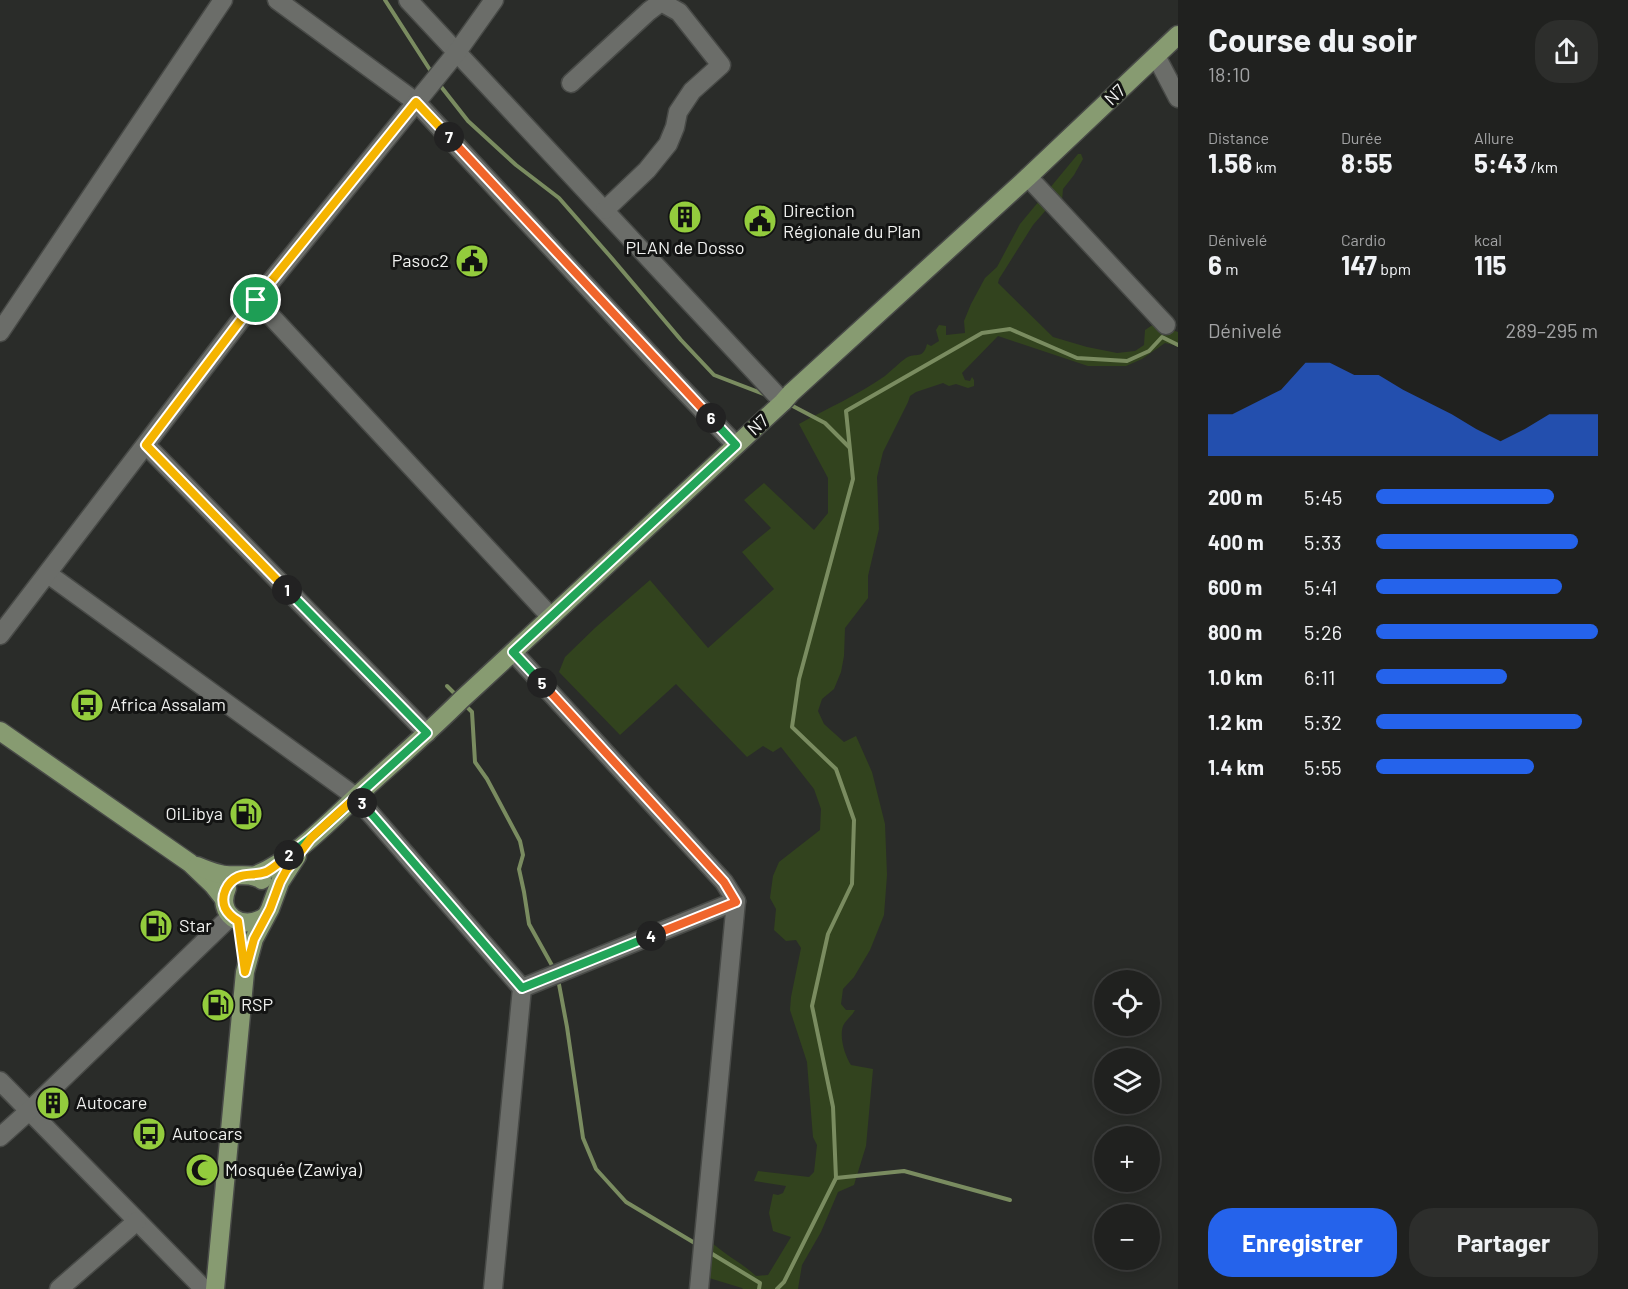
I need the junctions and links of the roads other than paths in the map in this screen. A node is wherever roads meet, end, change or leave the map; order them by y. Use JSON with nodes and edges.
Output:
{"nodes":[{"id":1,"x":223,"y":0,"type":"edge"},
{"id":2,"x":277,"y":0,"type":"edge"},
{"id":3,"x":408,"y":0,"type":"edge"},
{"id":4,"x":494,"y":0,"type":"edge"},
{"id":5,"x":1178,"y":34,"type":"edge"},
{"id":6,"x":457,"y":51,"type":"junction"},
{"id":7,"x":1156,"y":56,"type":"junction"},
{"id":8,"x":571,"y":83,"type":"dead end"},
{"id":9,"x":1178,"y":98,"type":"edge"},
{"id":10,"x":416,"y":102,"type":"junction"},
{"id":11,"x":1028,"y":177,"type":"junction"},
{"id":12,"x":605,"y":210,"type":"junction"},
{"id":13,"x":256,"y":300,"type":"junction"},
{"id":14,"x":1166,"y":325,"type":"dead end"},
{"id":15,"x":0,"y":332,"type":"edge"},
{"id":16,"x":783,"y":402,"type":"junction"},
{"id":17,"x":146,"y":445,"type":"junction"},
{"id":18,"x":736,"y":445,"type":"junction"},
{"id":19,"x":48,"y":574,"type":"junction"},
{"id":20,"x":551,"y":617,"type":"junction"},
{"id":21,"x":0,"y":635,"type":"edge"},
{"id":22,"x":513,"y":652,"type":"junction"},
{"id":23,"x":0,"y":731,"type":"edge"},
{"id":24,"x":427,"y":733,"type":"junction"},
{"id":25,"x":356,"y":797,"type":"junction"},
{"id":26,"x":311,"y":838,"type":"junction"},
{"id":27,"x":190,"y":863,"type":"junction"},
{"id":28,"x":246,"y":876,"type":"junction"},
{"id":29,"x":224,"y":899,"type":"junction"},
{"id":30,"x":272,"y":900,"type":"junction"},
{"id":31,"x":736,"y":902,"type":"junction"},
{"id":32,"x":265,"y":917,"type":"junction"},
{"id":33,"x":234,"y":919,"type":"junction"},
{"id":34,"x":245,"y":972,"type":"junction"},
{"id":35,"x":522,"y":988,"type":"junction"},
{"id":36,"x":0,"y":1081,"type":"edge"},
{"id":37,"x":29,"y":1111,"type":"junction"},
{"id":38,"x":0,"y":1137,"type":"edge"},
{"id":39,"x":137,"y":1221,"type":"junction"},
{"id":40,"x":59,"y":1289,"type":"edge"},
{"id":41,"x":204,"y":1289,"type":"edge"},
{"id":42,"x":215,"y":1289,"type":"edge"},
{"id":43,"x":493,"y":1289,"type":"edge"},
{"id":44,"x":699,"y":1289,"type":"edge"}],
"edges":[{"from":1,"to":15,"type":"street"},
{"from":2,"to":10,"type":"street"},
{"from":3,"to":6,"type":"street"},
{"from":4,"to":6,"type":"street"},
{"from":5,"to":7,"type":"main road","name":"N7"},
{"from":6,"to":10,"type":"street"},
{"from":6,"to":12,"type":"street"},
{"from":7,"to":9,"type":"street"},
{"from":7,"to":11,"type":"main road","name":"N7"},
{"from":8,"to":12,"type":"street"},
{"from":10,"to":13,"type":"street"},
{"from":10,"to":18,"type":"street"},
{"from":11,"to":14,"type":"street"},
{"from":11,"to":16,"type":"main road","name":"N7"},
{"from":12,"to":16,"type":"street"},
{"from":13,"to":17,"type":"street"},
{"from":13,"to":20,"type":"street"},
{"from":16,"to":18,"type":"main road","name":"N7"},
{"from":17,"to":19,"type":"street"},
{"from":17,"to":24,"type":"street"},
{"from":18,"to":20,"type":"main road","name":"N7"},
{"from":19,"to":21,"type":"street"},
{"from":19,"to":25,"type":"street"},
{"from":20,"to":22,"type":"main road","name":"N7"},
{"from":22,"to":24,"type":"main road","name":"N7"},
{"from":22,"to":31,"type":"street"},
{"from":23,"to":27,"type":"main road"},
{"from":24,"to":25,"type":"main road","name":"N7"},
{"from":25,"to":26,"type":"main road","name":"N7"},
{"from":25,"to":35,"type":"street"},
{"from":26,"to":28,"type":"main road"},
{"from":26,"to":30,"type":"main road"},
{"from":27,"to":28,"type":"main road"},
{"from":27,"to":29,"type":"main road"},
{"from":28,"to":29,"type":"main road"},
{"from":28,"to":30,"type":"main road"},
{"from":29,"to":33,"type":"main road"},
{"from":30,"to":32,"type":"main road"},
{"from":31,"to":35,"type":"street"},
{"from":31,"to":44,"type":"street"},
{"from":32,"to":33,"type":"main road"},
{"from":32,"to":34,"type":"main road"},
{"from":33,"to":34,"type":"main road"},
{"from":33,"to":37,"type":"street"},
{"from":34,"to":42,"type":"main road"},
{"from":35,"to":43,"type":"street"},
{"from":36,"to":37,"type":"street"},
{"from":37,"to":38,"type":"street"},
{"from":37,"to":39,"type":"street"},
{"from":39,"to":40,"type":"street"},
{"from":39,"to":41,"type":"street"}]}
